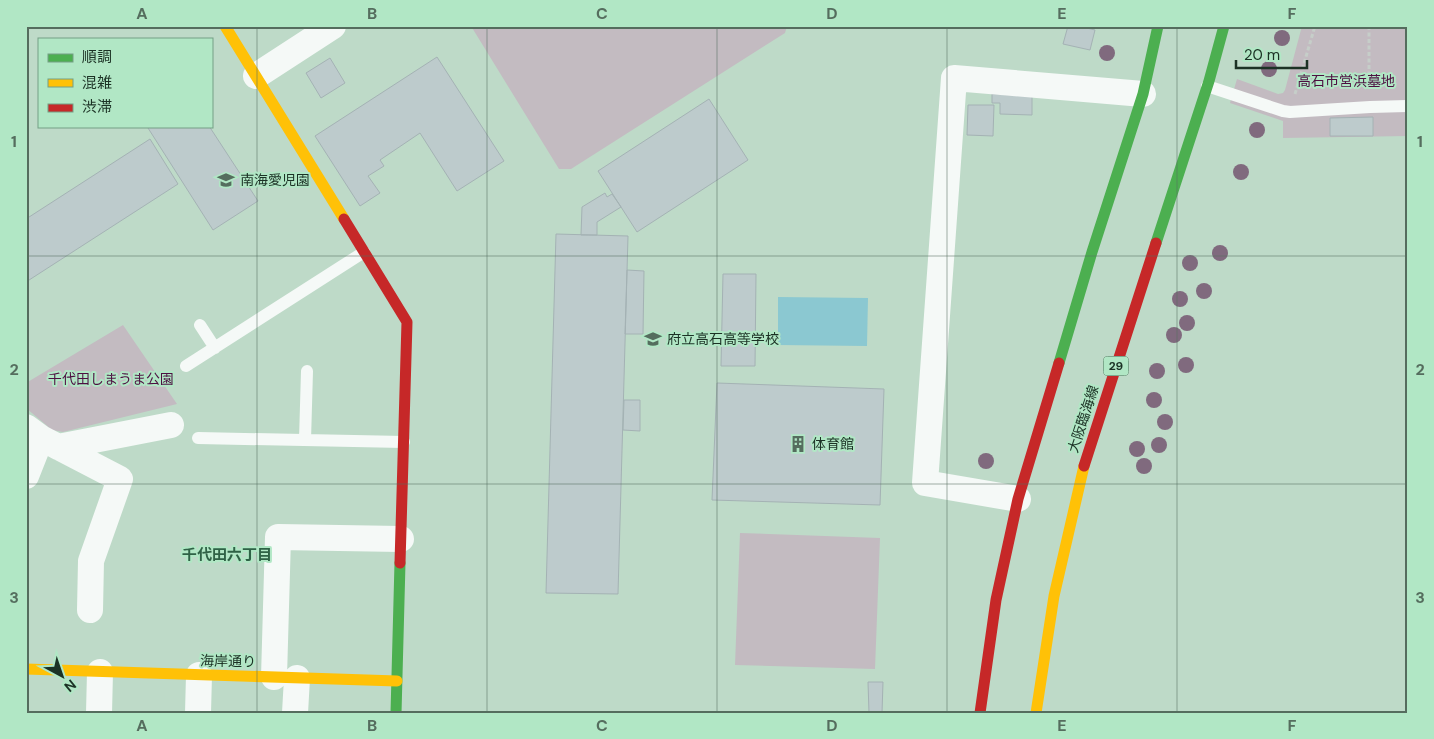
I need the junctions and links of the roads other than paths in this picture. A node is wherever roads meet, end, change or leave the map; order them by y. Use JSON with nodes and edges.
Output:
{"nodes":[{"id":1,"x":225,"y":26,"type":"edge"},
{"id":2,"x":333,"y":26,"type":"edge"},
{"id":3,"x":1158,"y":26,"type":"edge"},
{"id":4,"x":1224,"y":26,"type":"edge"},
{"id":5,"x":256,"y":76,"type":"junction"},
{"id":6,"x":1207,"y":86,"type":"junction"},
{"id":7,"x":1143,"y":94,"type":"junction"},
{"id":8,"x":1407,"y":106,"type":"edge"},
{"id":9,"x":364,"y":252,"type":"junction"},
{"id":10,"x":200,"y":325,"type":"dead end"},
{"id":11,"x":215,"y":348,"type":"junction"},
{"id":12,"x":186,"y":366,"type":"dead end"},
{"id":13,"x":307,"y":371,"type":"dead end"},
{"id":14,"x":170,"y":424,"type":"dead end"},
{"id":15,"x":42,"y":437,"type":"edge"},
{"id":16,"x":198,"y":438,"type":"dead end"},
{"id":17,"x":305,"y":440,"type":"junction"},
{"id":18,"x":404,"y":442,"type":"junction"},
{"id":19,"x":26,"y":476,"type":"edge"},
{"id":20,"x":1018,"y":499,"type":"junction"},
{"id":21,"x":401,"y":539,"type":"junction"},
{"id":22,"x":90,"y":610,"type":"dead end"},
{"id":23,"x":26,"y":669,"type":"edge"},
{"id":24,"x":100,"y":672,"type":"junction"},
{"id":25,"x":199,"y":675,"type":"junction"},
{"id":26,"x":285,"y":677,"type":"junction"},
{"id":27,"x":397,"y":681,"type":"junction"},
{"id":28,"x":98,"y":713,"type":"edge"},
{"id":29,"x":198,"y":713,"type":"edge"},
{"id":30,"x":295,"y":713,"type":"edge"},
{"id":31,"x":396,"y":713,"type":"edge"},
{"id":32,"x":980,"y":713,"type":"edge"},
{"id":33,"x":1036,"y":713,"type":"edge"}],
"edges":[{"from":1,"to":5,"type":"main road"},
{"from":2,"to":5,"type":"street"},
{"from":3,"to":7,"type":"main road"},
{"from":4,"to":6,"type":"main road","name":"大阪臨海線","number":"29"},
{"from":5,"to":9,"type":"main road"},
{"from":6,"to":8,"type":"lane"},
{"from":6,"to":33,"type":"main road","name":"大阪臨海線","number":"29"},
{"from":7,"to":20,"type":"main road"},
{"from":7,"to":20,"type":"street"},
{"from":9,"to":11,"type":"lane"},
{"from":9,"to":18,"type":"main road"},
{"from":10,"to":11,"type":"lane"},
{"from":11,"to":12,"type":"lane"},
{"from":13,"to":17,"type":"lane"},
{"from":14,"to":15,"type":"street"},
{"from":15,"to":19,"type":"street"},
{"from":15,"to":22,"type":"street"},
{"from":16,"to":17,"type":"lane"},
{"from":17,"to":18,"type":"lane"},
{"from":18,"to":21,"type":"main road"},
{"from":20,"to":32,"type":"main road"},
{"from":21,"to":26,"type":"street"},
{"from":21,"to":27,"type":"main road"},
{"from":23,"to":24,"type":"main road","name":"海岸通り"},
{"from":24,"to":25,"type":"main road","name":"海岸通り"},
{"from":24,"to":28,"type":"street"},
{"from":25,"to":26,"type":"main road","name":"海岸通り"},
{"from":25,"to":29,"type":"street"},
{"from":26,"to":27,"type":"main road","name":"海岸通り"},
{"from":26,"to":30,"type":"street"},
{"from":27,"to":31,"type":"main road"}]}
